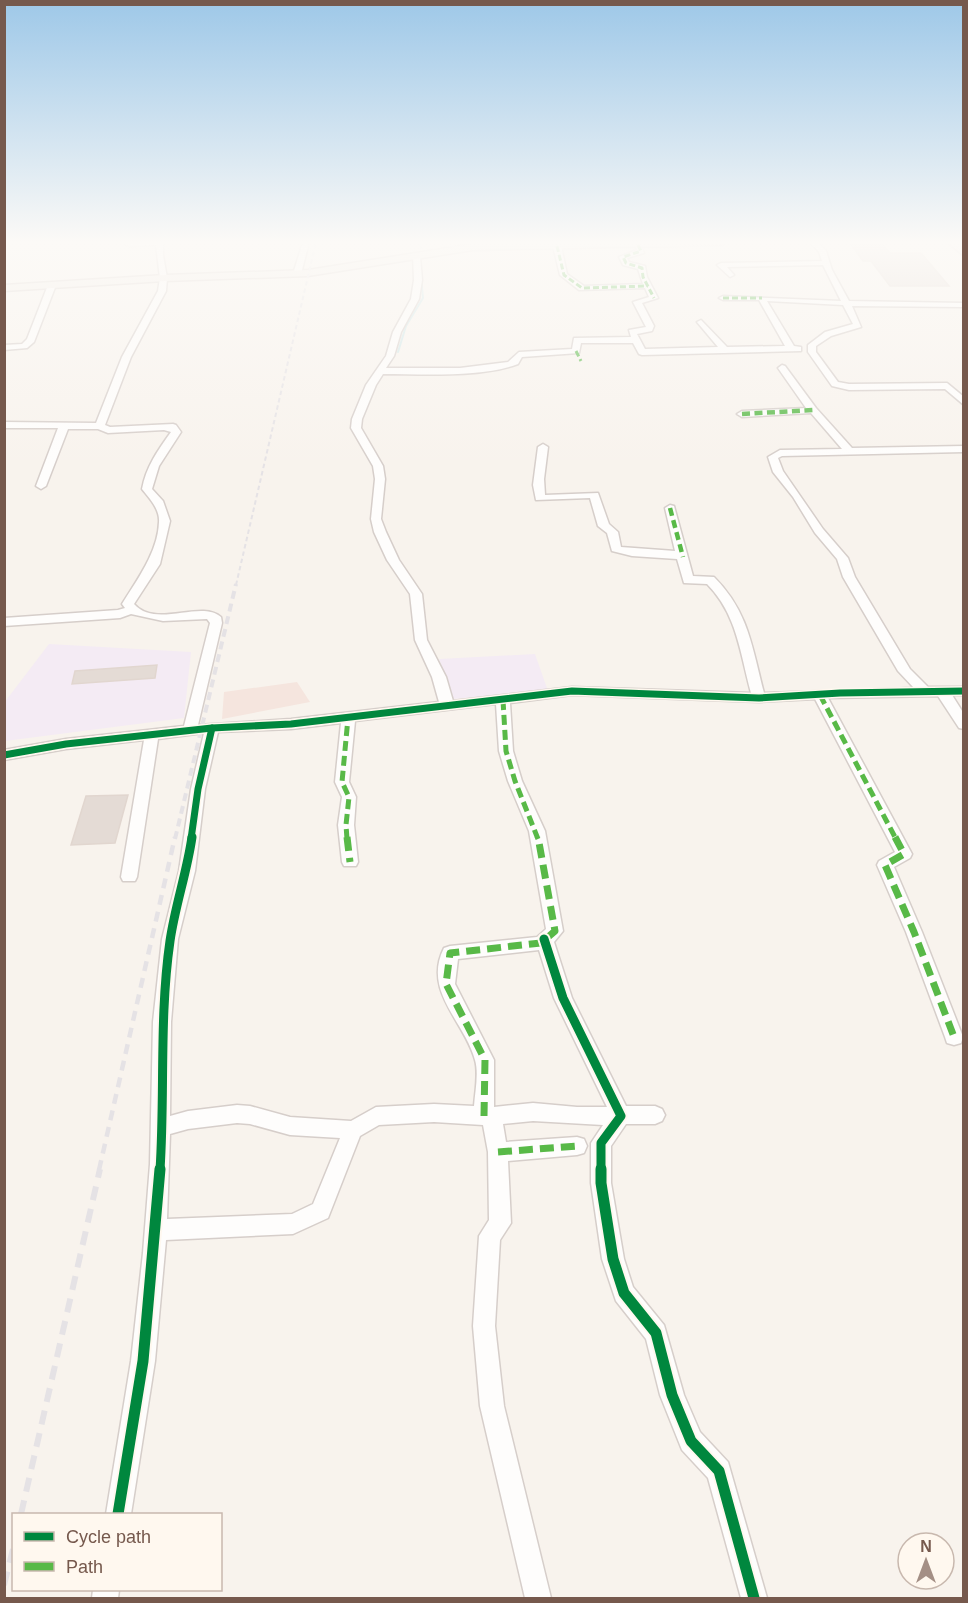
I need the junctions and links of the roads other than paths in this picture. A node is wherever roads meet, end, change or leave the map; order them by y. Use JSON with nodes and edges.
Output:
{"nodes":[{"id":1,"x":40,"y":317,"type":"edge"},
{"id":2,"x":150,"y":317,"type":"edge"},
{"id":3,"x":405,"y":317,"type":"edge"},
{"id":4,"x":644,"y":317,"type":"edge"},
{"id":5,"x":773,"y":317,"type":"edge"},
{"id":6,"x":854,"y":317,"type":"edge"},
{"id":7,"x":701,"y":322,"type":"dead end"},
{"id":8,"x":635,"y":340,"type":"junction"},
{"id":9,"x":4,"y":348,"type":"edge"},
{"id":10,"x":792,"y":348,"type":"junction"},
{"id":11,"x":725,"y":350,"type":"junction"},
{"id":12,"x":576,"y":351,"type":"junction"},
{"id":13,"x":812,"y":352,"type":"junction"},
{"id":14,"x":581,"y":361,"type":"dead end"},
{"id":15,"x":782,"y":369,"type":"dead end"},
{"id":16,"x":381,"y":371,"type":"junction"},
{"id":17,"x":963,"y":402,"type":"edge"},
{"id":18,"x":813,"y":411,"type":"junction"},
{"id":19,"x":742,"y":414,"type":"dead end"},
{"id":20,"x":4,"y":425,"type":"edge"},
{"id":21,"x":64,"y":426,"type":"junction"},
{"id":22,"x":100,"y":426,"type":"junction"},
{"id":23,"x":543,"y":447,"type":"dead end"},
{"id":24,"x":963,"y":449,"type":"edge"},
{"id":25,"x":849,"y":451,"type":"junction"},
{"id":26,"x":41,"y":486,"type":"dead end"},
{"id":27,"x":670,"y":508,"type":"dead end"},
{"id":28,"x":683,"y":557,"type":"junction"},
{"id":29,"x":131,"y":610,"type":"junction"},
{"id":30,"x":4,"y":622,"type":"edge"},
{"id":31,"x":924,"y":691,"type":"junction"},
{"id":32,"x":942,"y":691,"type":"junction"},
{"id":33,"x":963,"y":691,"type":"edge"},
{"id":34,"x":820,"y":695,"type":"junction"},
{"id":35,"x":759,"y":698,"type":"junction"},
{"id":36,"x":503,"y":700,"type":"junction"},
{"id":37,"x":447,"y":705,"type":"junction"},
{"id":38,"x":348,"y":718,"type":"junction"},
{"id":39,"x":963,"y":725,"type":"edge"},
{"id":40,"x":212,"y":728,"type":"junction"},
{"id":41,"x":190,"y":730,"type":"junction"},
{"id":42,"x":152,"y":734,"type":"junction"},
{"id":43,"x":4,"y":755,"type":"edge"},
{"id":44,"x":350,"y":862,"type":"dead end"},
{"id":45,"x":129,"y":877,"type":"dead end"},
{"id":46,"x":544,"y":939,"type":"junction"},
{"id":47,"x":954,"y":1037,"type":"dead end"},
{"id":48,"x":655,"y":1115,"type":"dead end"},
{"id":49,"x":488,"y":1116,"type":"junction"},
{"id":50,"x":621,"y":1116,"type":"junction"},
{"id":51,"x":160,"y":1128,"type":"junction"},
{"id":52,"x":353,"y":1130,"type":"junction"},
{"id":53,"x":577,"y":1146,"type":"dead end"},
{"id":54,"x":498,"y":1152,"type":"junction"},
{"id":55,"x":155,"y":1230,"type":"junction"},
{"id":56,"x":118,"y":1513,"type":"edge"},
{"id":57,"x":538,"y":1599,"type":"edge"},
{"id":58,"x":754,"y":1599,"type":"edge"}],
"edges":[{"from":1,"to":9,"type":"street"},
{"from":2,"to":22,"type":"street"},
{"from":3,"to":16,"type":"street"},
{"from":4,"to":8,"type":"street"},
{"from":5,"to":10,"type":"street"},
{"from":6,"to":13,"type":"street"},
{"from":7,"to":11,"type":"street"},
{"from":8,"to":11,"type":"street"},
{"from":8,"to":12,"type":"street"},
{"from":10,"to":11,"type":"street"},
{"from":10,"to":13,"type":"street"},
{"from":12,"to":14,"type":"street"},
{"from":12,"to":16,"type":"street"},
{"from":13,"to":17,"type":"street"},
{"from":15,"to":18,"type":"street"},
{"from":16,"to":37,"type":"street"},
{"from":18,"to":19,"type":"street"},
{"from":18,"to":25,"type":"street"},
{"from":20,"to":21,"type":"street"},
{"from":21,"to":22,"type":"street"},
{"from":21,"to":26,"type":"street"},
{"from":22,"to":29,"type":"street"},
{"from":23,"to":28,"type":"street"},
{"from":24,"to":25,"type":"street"},
{"from":25,"to":31,"type":"street"},
{"from":27,"to":28,"type":"street"},
{"from":28,"to":35,"type":"street"},
{"from":29,"to":30,"type":"street"},
{"from":29,"to":41,"type":"street"},
{"from":31,"to":32,"type":"street"},
{"from":31,"to":34,"type":"street"},
{"from":32,"to":33,"type":"street"},
{"from":32,"to":39,"type":"street"},
{"from":34,"to":35,"type":"street"},
{"from":34,"to":47,"type":"street"},
{"from":35,"to":36,"type":"street"},
{"from":36,"to":37,"type":"street"},
{"from":36,"to":46,"type":"street"},
{"from":37,"to":38,"type":"street"},
{"from":38,"to":40,"type":"street"},
{"from":38,"to":44,"type":"street"},
{"from":40,"to":41,"type":"street"},
{"from":40,"to":51,"type":"street"},
{"from":41,"to":42,"type":"street"},
{"from":42,"to":43,"type":"street"},
{"from":42,"to":45,"type":"street"},
{"from":46,"to":49,"type":"street"},
{"from":46,"to":50,"type":"street"},
{"from":48,"to":50,"type":"street"},
{"from":49,"to":50,"type":"street"},
{"from":49,"to":52,"type":"street"},
{"from":49,"to":54,"type":"street"},
{"from":50,"to":58,"type":"street"},
{"from":51,"to":52,"type":"street"},
{"from":51,"to":55,"type":"street"},
{"from":52,"to":55,"type":"street"},
{"from":53,"to":54,"type":"street"},
{"from":54,"to":57,"type":"street"},
{"from":55,"to":56,"type":"street"}]}
